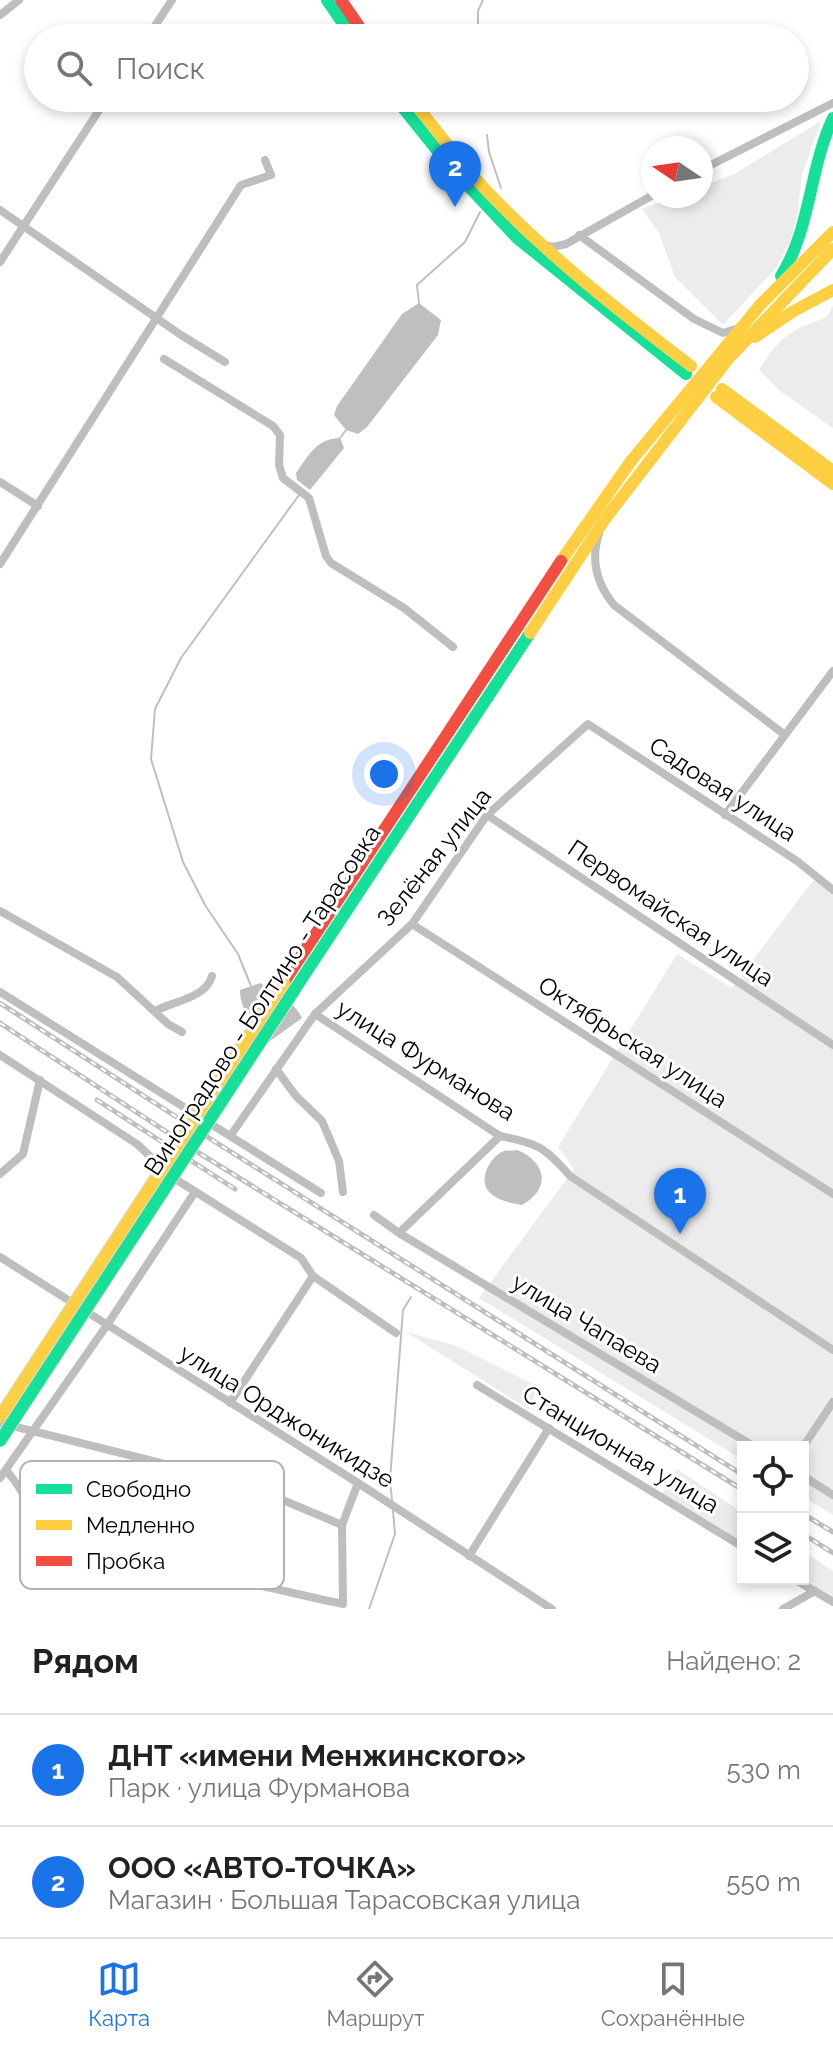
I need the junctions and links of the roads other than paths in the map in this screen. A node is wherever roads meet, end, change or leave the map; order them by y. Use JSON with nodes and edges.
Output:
{"nodes":[{"id":1,"x":19,"y":0,"type":"edge"},
{"id":2,"x":172,"y":0,"type":"edge"},
{"id":3,"x":327,"y":0,"type":"edge"},
{"id":4,"x":341,"y":0,"type":"edge"},
{"id":5,"x":0,"y":15,"type":"edge"},
{"id":6,"x":156,"y":24,"type":"edge"},
{"id":7,"x":343,"y":24,"type":"edge"},
{"id":8,"x":357,"y":24,"type":"edge"},
{"id":9,"x":833,"y":103,"type":"edge"},
{"id":10,"x":98,"y":112,"type":"edge"},
{"id":11,"x":406,"y":112,"type":"edge"},
{"id":12,"x":422,"y":112,"type":"edge"},
{"id":13,"x":833,"y":118,"type":"edge"},
{"id":14,"x":265,"y":160,"type":"dead end"},
{"id":15,"x":713,"y":164,"type":"edge"},
{"id":16,"x":641,"y":202,"type":"edge"},
{"id":17,"x":0,"y":210,"type":"edge"},
{"id":18,"x":24,"y":224,"type":"junction"},
{"id":19,"x":833,"y":232,"type":"edge"},
{"id":20,"x":575,"y":238,"type":"junction"},
{"id":21,"x":543,"y":245,"type":"junction"},
{"id":22,"x":833,"y":249,"type":"edge"},
{"id":23,"x":0,"y":262,"type":"edge"},
{"id":24,"x":570,"y":267,"type":"junction"},
{"id":25,"x":833,"y":290,"type":"edge"},
{"id":26,"x":760,"y":305,"type":"junction"},
{"id":27,"x":156,"y":317,"type":"junction"},
{"id":28,"x":743,"y":325,"type":"junction"},
{"id":29,"x":164,"y":359,"type":"dead end"},
{"id":30,"x":728,"y":359,"type":"junction"},
{"id":31,"x":225,"y":362,"type":"dead end"},
{"id":32,"x":833,"y":471,"type":"edge"},
{"id":33,"x":0,"y":482,"type":"edge"},
{"id":34,"x":833,"y":484,"type":"edge"},
{"id":35,"x":38,"y":506,"type":"junction"},
{"id":36,"x":605,"y":519,"type":"junction"},
{"id":37,"x":0,"y":564,"type":"edge"},
{"id":38,"x":453,"y":647,"type":"dead end"},
{"id":39,"x":833,"y":671,"type":"edge"},
{"id":40,"x":588,"y":724,"type":"joint"},
{"id":41,"x":785,"y":735,"type":"junction"},
{"id":42,"x":487,"y":815,"type":"junction"},
{"id":43,"x":725,"y":815,"type":"junction"},
{"id":44,"x":833,"y":890,"type":"edge"},
{"id":45,"x":0,"y":911,"type":"edge"},
{"id":46,"x":412,"y":924,"type":"junction"},
{"id":47,"x":212,"y":976,"type":"dead end"},
{"id":48,"x":290,"y":986,"type":"junction"},
{"id":49,"x":0,"y":992,"type":"edge"},
{"id":50,"x":155,"y":1011,"type":"junction"},
{"id":51,"x":315,"y":1014,"type":"junction"},
{"id":52,"x":182,"y":1032,"type":"dead end"},
{"id":53,"x":833,"y":1045,"type":"edge"},
{"id":54,"x":0,"y":1055,"type":"edge"},
{"id":55,"x":276,"y":1069,"type":"junction"},
{"id":56,"x":40,"y":1080,"type":"junction"},
{"id":57,"x":231,"y":1135,"type":"junction"},
{"id":58,"x":500,"y":1136,"type":"junction"},
{"id":59,"x":0,"y":1174,"type":"edge"},
{"id":60,"x":195,"y":1192,"type":"junction"},
{"id":61,"x":343,"y":1192,"type":"dead end"},
{"id":62,"x":321,"y":1193,"type":"dead end"},
{"id":63,"x":833,"y":1194,"type":"edge"},
{"id":64,"x":374,"y":1215,"type":"dead end"},
{"id":65,"x":399,"y":1233,"type":"junction"},
{"id":66,"x":0,"y":1257,"type":"edge"},
{"id":67,"x":313,"y":1276,"type":"junction"},
{"id":68,"x":107,"y":1325,"type":"junction"},
{"id":69,"x":396,"y":1333,"type":"dead end"},
{"id":70,"x":833,"y":1350,"type":"edge"},
{"id":71,"x":477,"y":1385,"type":"dead end"},
{"id":72,"x":833,"y":1402,"type":"edge"},
{"id":73,"x":230,"y":1403,"type":"junction"},
{"id":74,"x":0,"y":1420,"type":"edge"},
{"id":75,"x":549,"y":1428,"type":"junction"},
{"id":76,"x":34,"y":1431,"type":"junction"},
{"id":77,"x":0,"y":1441,"type":"edge"},
{"id":78,"x":745,"y":1441,"type":"edge"},
{"id":79,"x":807,"y":1441,"type":"edge"},
{"id":80,"x":153,"y":1461,"type":"edge"},
{"id":81,"x":6,"y":1470,"type":"junction"},
{"id":82,"x":0,"y":1478,"type":"edge"},
{"id":83,"x":809,"y":1480,"type":"edge"},
{"id":84,"x":358,"y":1483,"type":"junction"},
{"id":85,"x":20,"y":1486,"type":"edge"},
{"id":86,"x":833,"y":1495,"type":"edge"},
{"id":87,"x":284,"y":1500,"type":"edge"},
{"id":88,"x":342,"y":1525,"type":"junction"},
{"id":89,"x":737,"y":1543,"type":"edge"},
{"id":90,"x":469,"y":1556,"type":"junction"},
{"id":91,"x":804,"y":1585,"type":"edge"},
{"id":92,"x":272,"y":1589,"type":"edge"},
{"id":93,"x":815,"y":1591,"type":"junction"},
{"id":94,"x":833,"y":1602,"type":"edge"},
{"id":95,"x":552,"y":1609,"type":"edge"},
{"id":96,"x":783,"y":1609,"type":"edge"}],
"edges":[{"from":1,"to":5,"type":"street"},
{"from":2,"to":6,"type":"street"},
{"from":3,"to":7,"type":"main road"},
{"from":4,"to":8,"type":"main road"},
{"from":9,"to":15,"type":"street"},
{"from":10,"to":18,"type":"street"},
{"from":11,"to":24,"type":"main road"},
{"from":12,"to":21,"type":"main road"},
{"from":13,"to":26,"type":"main road"},
{"from":14,"to":27,"type":"street"},
{"from":16,"to":20,"type":"street"},
{"from":17,"to":18,"type":"street"},
{"from":18,"to":23,"type":"street"},
{"from":18,"to":27,"type":"street"},
{"from":19,"to":26,"type":"main road","name":"Виноградово - Болтино - Тарасовка"},
{"from":20,"to":21,"type":"street"},
{"from":20,"to":24,"type":"street"},
{"from":20,"to":28,"type":"street"},
{"from":21,"to":24,"type":"main road"},
{"from":22,"to":30,"type":"main road","name":"Виноградово - Болтино - Тарасовка"},
{"from":25,"to":30,"type":"main road"},
{"from":26,"to":28,"type":"main road","name":"Виноградово - Болтино - Тарасовка"},
{"from":27,"to":31,"type":"street"},
{"from":27,"to":35,"type":"street"},
{"from":28,"to":48,"type":"main road","name":"Виноградово - Болтино - Тарасовка"},
{"from":29,"to":38,"type":"street"},
{"from":30,"to":36,"type":"main road","name":"Виноградово - Болтино - Тарасовка"},
{"from":32,"to":34,"type":"main road"},
{"from":33,"to":35,"type":"street"},
{"from":35,"to":37,"type":"street"},
{"from":36,"to":41,"type":"street"},
{"from":36,"to":48,"type":"main road","name":"Виноградово - Болтино - Тарасовка"},
{"from":39,"to":41,"type":"street"},
{"from":40,"to":42,"type":"street","name":"Зелёная улица"},
{"from":40,"to":43,"type":"street","name":"Садовая улица"},
{"from":41,"to":43,"type":"street"},
{"from":42,"to":46,"type":"street","name":"Зелёная улица"},
{"from":42,"to":53,"type":"street","name":"Первомайская улица"},
{"from":43,"to":44,"type":"street","name":"Садовая улица"},
{"from":45,"to":50,"type":"street"},
{"from":46,"to":51,"type":"street","name":"Зелёная улица"},
{"from":46,"to":63,"type":"street","name":"Октябрьская улица"},
{"from":47,"to":50,"type":"street"},
{"from":48,"to":74,"type":"main road","name":"Виноградово - Болтино - Тарасовка","bridge":true},
{"from":48,"to":77,"type":"main road","name":"Виноградово - Болтино - Тарасовка","bridge":true},
{"from":49,"to":57,"type":"street"},
{"from":50,"to":52,"type":"street"},
{"from":51,"to":55,"type":"street","name":"Зелёная улица"},
{"from":51,"to":58,"type":"street","name":"улица Фурманова"},
{"from":54,"to":56,"type":"street"},
{"from":55,"to":57,"type":"street","name":"Зелёная улица"},
{"from":55,"to":61,"type":"street"},
{"from":56,"to":59,"type":"street"},
{"from":56,"to":60,"type":"street"},
{"from":57,"to":62,"type":"street"},
{"from":58,"to":65,"type":"street"},
{"from":58,"to":70,"type":"street","name":"улица Фурманова"},
{"from":60,"to":67,"type":"street"},
{"from":60,"to":68,"type":"street"},
{"from":64,"to":65,"type":"street","name":"улица Чапаева"},
{"from":65,"to":78,"type":"street","name":"улица Чапаева"},
{"from":66,"to":68,"type":"street","name":"улица Орджоникидзе"},
{"from":67,"to":69,"type":"street"},
{"from":67,"to":73,"type":"street"},
{"from":68,"to":73,"type":"street","name":"улица Орджоникидзе"},
{"from":68,"to":76,"type":"street"},
{"from":71,"to":75,"type":"street","name":"Станционная улица"},
{"from":72,"to":79,"type":"street"},
{"from":73,"to":84,"type":"street","name":"улица Орджоникидзе"},
{"from":74,"to":76,"type":"street"},
{"from":75,"to":89,"type":"street","name":"Станционная улица"},
{"from":75,"to":90,"type":"street"},
{"from":76,"to":80,"type":"street"},
{"from":76,"to":81,"type":"street"},
{"from":81,"to":82,"type":"street"},
{"from":81,"to":85,"type":"street"},
{"from":83,"to":86,"type":"street"},
{"from":84,"to":88,"type":"street"},
{"from":84,"to":90,"type":"street","name":"улица Орджоникидзе"},
{"from":87,"to":88,"type":"street"},
{"from":88,"to":92,"type":"street"},
{"from":90,"to":95,"type":"street","name":"улица Орджоникидзе"},
{"from":91,"to":93,"type":"street"},
{"from":93,"to":94,"type":"street"},
{"from":93,"to":96,"type":"street"}]}
